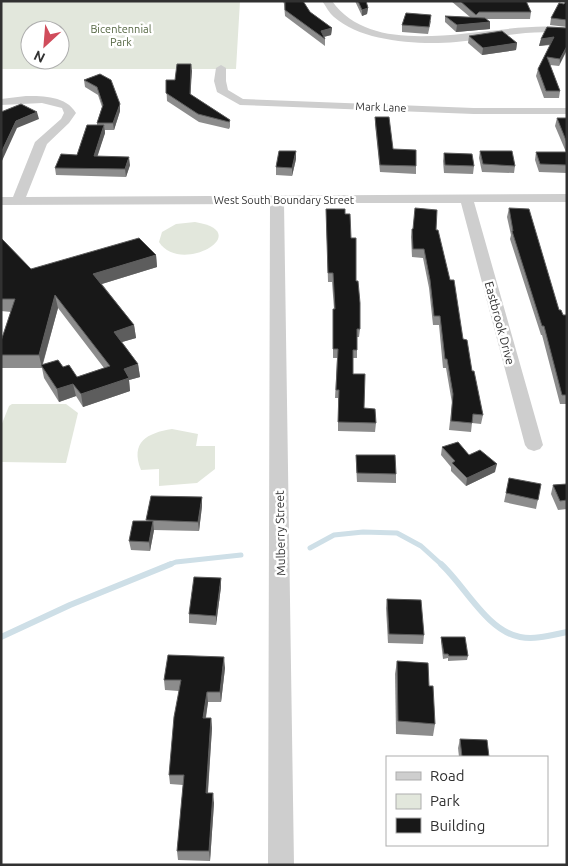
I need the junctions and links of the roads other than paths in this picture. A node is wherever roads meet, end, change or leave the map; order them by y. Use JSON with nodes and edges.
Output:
{"nodes":[{"id":1,"x":326,"y":1,"type":"edge"},
{"id":2,"x":567,"y":31,"type":"edge"},
{"id":3,"x":221,"y":68,"type":"dead end"},
{"id":4,"x":1,"y":102,"type":"edge"},
{"id":5,"x":567,"y":111,"type":"edge"},
{"id":6,"x":567,"y":198,"type":"edge"},
{"id":7,"x":277,"y":200,"type":"junction"},
{"id":8,"x":467,"y":200,"type":"junction"},
{"id":9,"x":1,"y":201,"type":"edge"},
{"id":10,"x":18,"y":201,"type":"junction"},
{"id":11,"x":534,"y":446,"type":"dead end"},
{"id":12,"x":282,"y":865,"type":"edge"}],
"edges":[{"from":1,"to":2,"type":"street"},
{"from":3,"to":5,"type":"street","name":"Mark Lane"},
{"from":4,"to":10,"type":"street"},
{"from":6,"to":8,"type":"street","name":"West South Boundary Street"},
{"from":7,"to":8,"type":"street","name":"West South Boundary Street"},
{"from":7,"to":10,"type":"street","name":"West South Boundary Street"},
{"from":7,"to":12,"type":"street","name":"Mulberry Street"},
{"from":8,"to":11,"type":"street","name":"Eastbrook Drive"},
{"from":9,"to":10,"type":"street","name":"West South Boundary Street"}]}
